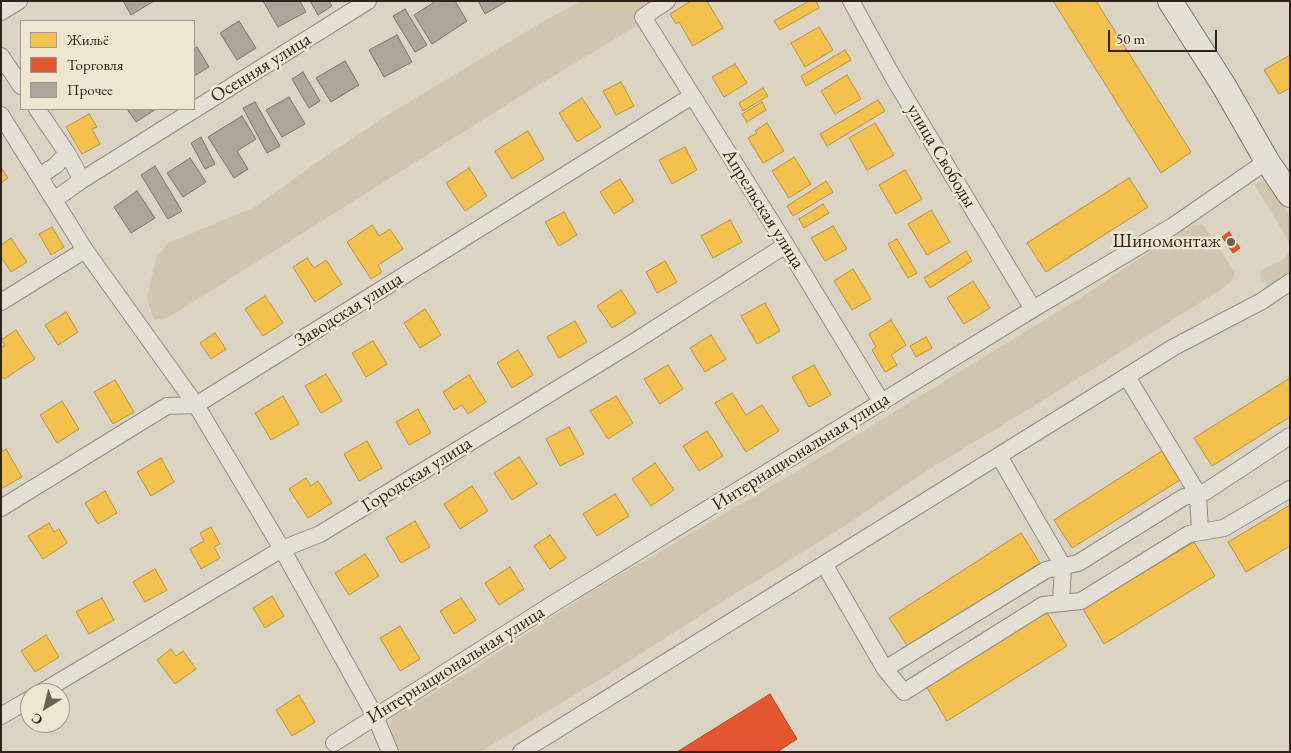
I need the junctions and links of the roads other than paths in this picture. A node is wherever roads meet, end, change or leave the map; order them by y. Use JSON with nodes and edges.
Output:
{"nodes":[{"id":1,"x":19,"y":1,"type":"edge"},
{"id":2,"x":368,"y":1,"type":"edge"},
{"id":3,"x":667,"y":1,"type":"edge"},
{"id":4,"x":850,"y":1,"type":"edge"},
{"id":5,"x":1170,"y":1,"type":"edge"},
{"id":6,"x":1,"y":12,"type":"edge"},
{"id":7,"x":1,"y":56,"type":"edge"},
{"id":8,"x":20,"y":84,"type":"edge"},
{"id":9,"x":692,"y":96,"type":"junction"},
{"id":10,"x":195,"y":109,"type":"edge"},
{"id":11,"x":38,"y":110,"type":"edge"},
{"id":12,"x":194,"y":110,"type":"edge"},
{"id":13,"x":1,"y":115,"type":"edge"},
{"id":14,"x":67,"y":153,"type":"junction"},
{"id":15,"x":1267,"y":161,"type":"junction"},
{"id":16,"x":40,"y":176,"type":"junction"},
{"id":17,"x":82,"y":180,"type":"junction"},
{"id":18,"x":1290,"y":194,"type":"edge"},
{"id":19,"x":54,"y":200,"type":"junction"},
{"id":20,"x":786,"y":245,"type":"junction"},
{"id":21,"x":86,"y":250,"type":"junction"},
{"id":22,"x":1290,"y":282,"type":"edge"},
{"id":23,"x":1,"y":302,"type":"edge"},
{"id":24,"x":1034,"y":309,"type":"junction"},
{"id":25,"x":1127,"y":377,"type":"junction"},
{"id":26,"x":882,"y":403,"type":"junction"},
{"id":27,"x":196,"y":405,"type":"junction"},
{"id":28,"x":1290,"y":436,"type":"edge"},
{"id":29,"x":999,"y":456,"type":"junction"},
{"id":30,"x":1290,"y":489,"type":"edge"},
{"id":31,"x":1198,"y":494,"type":"junction"},
{"id":32,"x":1,"y":508,"type":"edge"},
{"id":33,"x":1200,"y":532,"type":"junction"},
{"id":34,"x":282,"y":549,"type":"junction"},
{"id":35,"x":824,"y":564,"type":"junction"},
{"id":36,"x":1063,"y":566,"type":"junction"},
{"id":37,"x":1061,"y":603,"type":"junction"},
{"id":38,"x":885,"y":668,"type":"junction"},
{"id":39,"x":57,"y":683,"type":"edge"},
{"id":40,"x":20,"y":705,"type":"edge"},
{"id":41,"x":1,"y":716,"type":"edge"},
{"id":42,"x":375,"y":716,"type":"junction"},
{"id":43,"x":334,"y":742,"type":"dead end"},
{"id":44,"x":390,"y":752,"type":"edge"},
{"id":45,"x":521,"y":752,"type":"edge"}],
"edges":[{"from":1,"to":6,"type":"street"},
{"from":2,"to":10,"type":"street","name":"Осенняя улица"},
{"from":3,"to":9,"type":"street","name":"Апрельская улица"},
{"from":4,"to":24,"type":"street","name":"улица Свободы"},
{"from":5,"to":15,"type":"main road"},
{"from":7,"to":8,"type":"street"},
{"from":9,"to":20,"type":"street","name":"Апрельская улица"},
{"from":9,"to":27,"type":"street","name":"Заводская улица"},
{"from":11,"to":14,"type":"street"},
{"from":12,"to":17,"type":"street","name":"Осенняя улица"},
{"from":13,"to":16,"type":"street"},
{"from":14,"to":16,"type":"street"},
{"from":14,"to":17,"type":"street"},
{"from":15,"to":18,"type":"main road"},
{"from":15,"to":24,"type":"street","name":"Интернациональная улица"},
{"from":16,"to":19,"type":"street"},
{"from":17,"to":19,"type":"street","name":"Осенняя улица"},
{"from":19,"to":21,"type":"street"},
{"from":20,"to":26,"type":"street","name":"Апрельская улица"},
{"from":20,"to":34,"type":"street","name":"Городская улица"},
{"from":21,"to":23,"type":"street"},
{"from":21,"to":27,"type":"street"},
{"from":22,"to":25,"type":"street"},
{"from":24,"to":26,"type":"street","name":"Интернациональная улица"},
{"from":25,"to":29,"type":"street"},
{"from":25,"to":31,"type":"street"},
{"from":26,"to":42,"type":"street","name":"Интернациональная улица"},
{"from":27,"to":32,"type":"street","name":"Заводская улица"},
{"from":27,"to":34,"type":"street"},
{"from":28,"to":31,"type":"street"},
{"from":29,"to":35,"type":"street"},
{"from":29,"to":36,"type":"street"},
{"from":30,"to":33,"type":"street"},
{"from":31,"to":33,"type":"street"},
{"from":31,"to":36,"type":"street"},
{"from":33,"to":37,"type":"street"},
{"from":34,"to":39,"type":"street","name":"Городская улица"},
{"from":34,"to":42,"type":"street"},
{"from":35,"to":38,"type":"street"},
{"from":35,"to":45,"type":"street"},
{"from":36,"to":37,"type":"street"},
{"from":36,"to":38,"type":"street"},
{"from":37,"to":38,"type":"street"},
{"from":40,"to":41,"type":"street"},
{"from":42,"to":43,"type":"street","name":"Интернациональная улица"},
{"from":42,"to":44,"type":"street"}]}
